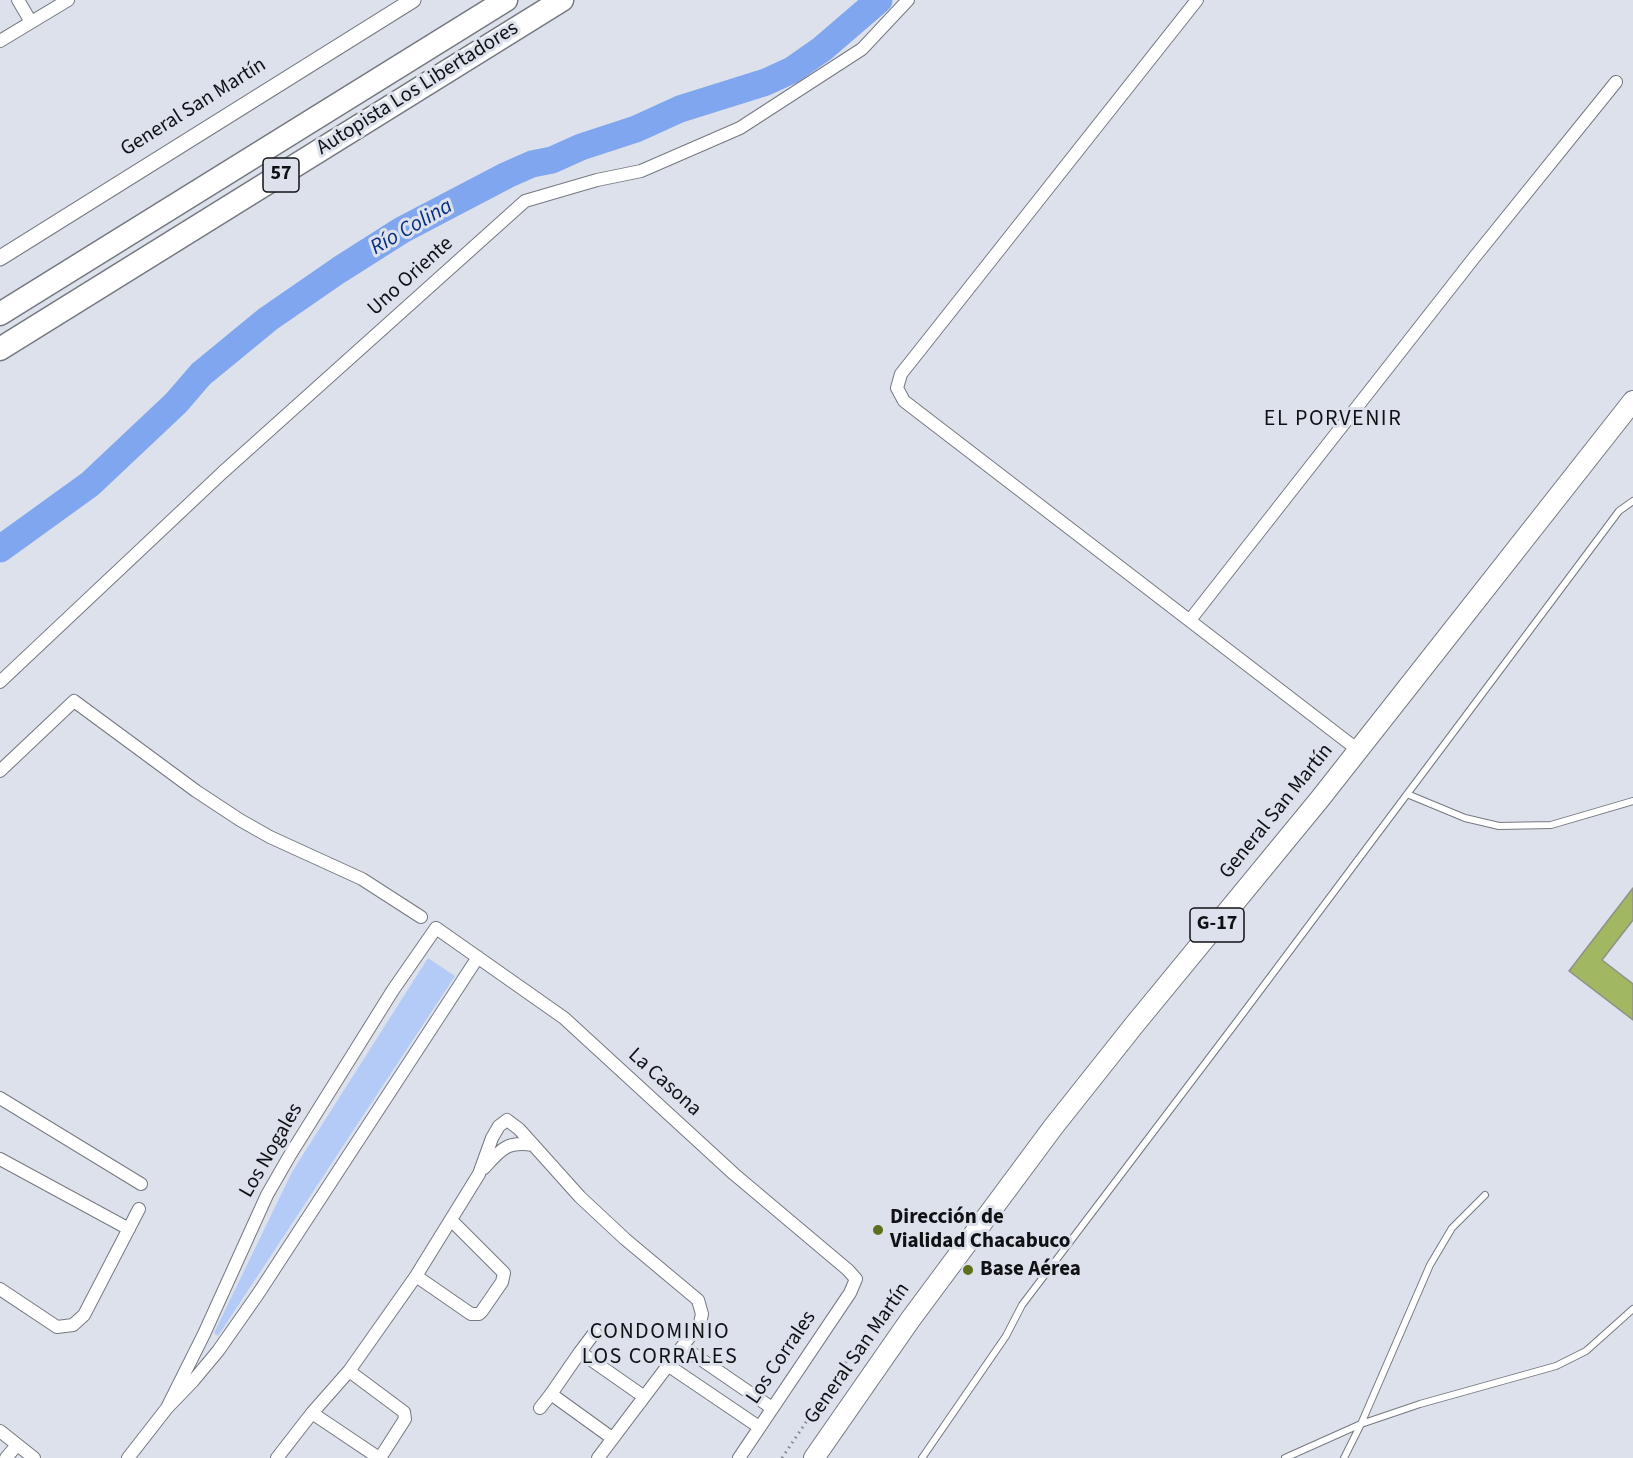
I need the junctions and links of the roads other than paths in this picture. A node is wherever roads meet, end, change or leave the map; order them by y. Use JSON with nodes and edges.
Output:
{"nodes":[{"id":1,"x":18,"y":0,"type":"edge"},
{"id":2,"x":68,"y":0,"type":"edge"},
{"id":3,"x":413,"y":0,"type":"edge"},
{"id":4,"x":506,"y":0,"type":"edge"},
{"id":5,"x":562,"y":0,"type":"edge"},
{"id":6,"x":909,"y":0,"type":"edge"},
{"id":7,"x":1197,"y":0,"type":"edge"},
{"id":8,"x":31,"y":22,"type":"junction"},
{"id":9,"x":0,"y":41,"type":"edge"},
{"id":10,"x":1616,"y":82,"type":"dead end"},
{"id":11,"x":0,"y":258,"type":"edge"},
{"id":12,"x":0,"y":315,"type":"edge"},
{"id":13,"x":0,"y":349,"type":"edge"},
{"id":14,"x":1633,"y":401,"type":"edge"},
{"id":15,"x":1633,"y":501,"type":"edge"},
{"id":16,"x":1190,"y":620,"type":"junction"},
{"id":17,"x":0,"y":682,"type":"edge"},
{"id":18,"x":1358,"y":750,"type":"junction"},
{"id":19,"x":0,"y":771,"type":"edge"},
{"id":20,"x":1407,"y":794,"type":"junction"},
{"id":21,"x":1633,"y":801,"type":"edge"},
{"id":22,"x":421,"y":917,"type":"dead end"},
{"id":23,"x":436,"y":928,"type":"joint"},
{"id":24,"x":478,"y":957,"type":"junction"},
{"id":25,"x":0,"y":1098,"type":"edge"},
{"id":26,"x":533,"y":1145,"type":"junction"},
{"id":27,"x":0,"y":1159,"type":"edge"},
{"id":28,"x":479,"y":1174,"type":"junction"},
{"id":29,"x":141,"y":1184,"type":"dead end"},
{"id":30,"x":1485,"y":1195,"type":"dead end"},
{"id":31,"x":139,"y":1209,"type":"dead end"},
{"id":32,"x":452,"y":1221,"type":"junction"},
{"id":33,"x":129,"y":1229,"type":"junction"},
{"id":34,"x":416,"y":1276,"type":"junction"},
{"id":35,"x":856,"y":1279,"type":"joint"},
{"id":36,"x":0,"y":1289,"type":"edge"},
{"id":37,"x":1633,"y":1309,"type":"edge"},
{"id":38,"x":595,"y":1332,"type":"dead end"},
{"id":39,"x":683,"y":1347,"type":"junction"},
{"id":40,"x":580,"y":1352,"type":"junction"},
{"id":41,"x":669,"y":1366,"type":"junction"},
{"id":42,"x":349,"y":1371,"type":"junction"},
{"id":43,"x":551,"y":1394,"type":"junction"},
{"id":44,"x":643,"y":1396,"type":"junction"},
{"id":45,"x":167,"y":1408,"type":"junction"},
{"id":46,"x":540,"y":1408,"type":"dead end"},
{"id":47,"x":772,"y":1408,"type":"junction"},
{"id":48,"x":312,"y":1413,"type":"junction"},
{"id":49,"x":1361,"y":1424,"type":"junction"},
{"id":50,"x":759,"y":1427,"type":"junction"},
{"id":51,"x":0,"y":1431,"type":"edge"},
{"id":52,"x":612,"y":1438,"type":"junction"},
{"id":53,"x":17,"y":1444,"type":"junction"},
{"id":54,"x":6,"y":1458,"type":"edge"},
{"id":55,"x":34,"y":1458,"type":"edge"},
{"id":56,"x":128,"y":1458,"type":"edge"},
{"id":57,"x":278,"y":1458,"type":"edge"},
{"id":58,"x":380,"y":1458,"type":"edge"},
{"id":59,"x":598,"y":1458,"type":"edge"},
{"id":60,"x":739,"y":1458,"type":"edge"},
{"id":61,"x":814,"y":1458,"type":"edge"},
{"id":62,"x":922,"y":1458,"type":"edge"},
{"id":63,"x":1286,"y":1458,"type":"edge"},
{"id":64,"x":1344,"y":1458,"type":"edge"}],
"edges":[{"from":1,"to":8,"type":"street"},
{"from":2,"to":8,"type":"street"},
{"from":3,"to":11,"type":"street","name":"General San Martín"},
{"from":4,"to":12,"type":"highway","name":"Autopista Los Libertadores","number":"57"},
{"from":5,"to":13,"type":"highway","name":"Autopista Los Libertadores","number":"57"},
{"from":6,"to":17,"type":"street","name":"Uno Oriente"},
{"from":7,"to":16,"type":"street"},
{"from":8,"to":9,"type":"street"},
{"from":10,"to":16,"type":"street"},
{"from":14,"to":18,"type":"main road","name":"General San Martín","number":"G-17"},
{"from":15,"to":20,"type":"lane"},
{"from":16,"to":18,"type":"street"},
{"from":18,"to":61,"type":"main road","name":"General San Martín","number":"G-17"},
{"from":19,"to":22,"type":"street"},
{"from":20,"to":21,"type":"lane"},
{"from":20,"to":62,"type":"lane"},
{"from":23,"to":24,"type":"street","name":"La Casona"},
{"from":23,"to":45,"type":"street","name":"Los Nogales"},
{"from":24,"to":35,"type":"street","name":"La Casona"},
{"from":24,"to":45,"type":"street","name":"Los Nogales"},
{"from":25,"to":29,"type":"street"},
{"from":26,"to":28,"type":"street"},
{"from":26,"to":28,"type":"street"},
{"from":26,"to":39,"type":"street"},
{"from":27,"to":33,"type":"street"},
{"from":28,"to":32,"type":"street"},
{"from":30,"to":49,"type":"lane"},
{"from":31,"to":33,"type":"street"},
{"from":32,"to":34,"type":"street"},
{"from":32,"to":34,"type":"street"},
{"from":33,"to":36,"type":"street"},
{"from":34,"to":42,"type":"street"},
{"from":35,"to":47,"type":"street","name":"Los Corrales"},
{"from":37,"to":49,"type":"lane"},
{"from":38,"to":40,"type":"street"},
{"from":39,"to":41,"type":"street"},
{"from":39,"to":47,"type":"street"},
{"from":40,"to":43,"type":"street"},
{"from":40,"to":44,"type":"street"},
{"from":41,"to":44,"type":"street"},
{"from":41,"to":50,"type":"street"},
{"from":42,"to":48,"type":"street"},
{"from":42,"to":58,"type":"street"},
{"from":43,"to":46,"type":"street"},
{"from":43,"to":52,"type":"street"},
{"from":44,"to":52,"type":"street"},
{"from":45,"to":56,"type":"street","name":"Los Nogales"},
{"from":47,"to":50,"type":"street","name":"Los Corrales"},
{"from":48,"to":57,"type":"street"},
{"from":48,"to":58,"type":"street"},
{"from":49,"to":63,"type":"lane"},
{"from":49,"to":64,"type":"lane"},
{"from":50,"to":60,"type":"street","name":"Los Corrales"},
{"from":51,"to":53,"type":"street"},
{"from":52,"to":59,"type":"street"},
{"from":53,"to":54,"type":"street"},
{"from":53,"to":55,"type":"street"}]}
